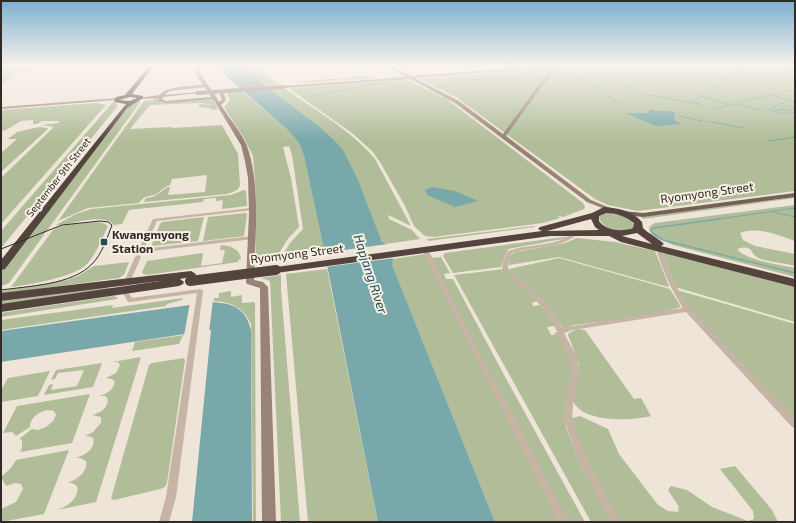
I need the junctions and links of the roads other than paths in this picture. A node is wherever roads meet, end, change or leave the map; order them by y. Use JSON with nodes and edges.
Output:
{"nodes":[{"id":1,"x":132,"y":90,"type":"edge"},
{"id":2,"x":142,"y":90,"type":"edge"},
{"id":3,"x":167,"y":90,"type":"edge"},
{"id":4,"x":209,"y":90,"type":"edge"},
{"id":5,"x":230,"y":90,"type":"edge"},
{"id":6,"x":435,"y":90,"type":"edge"},
{"id":7,"x":537,"y":90,"type":"edge"},
{"id":8,"x":221,"y":91,"type":"junction"},
{"id":9,"x":127,"y":96,"type":"junction"},
{"id":10,"x":162,"y":96,"type":"junction"},
{"id":11,"x":137,"y":98,"type":"junction"},
{"id":12,"x":118,"y":101,"type":"junction"},
{"id":13,"x":218,"y":102,"type":"junction"},
{"id":14,"x":1,"y":108,"type":"edge"},
{"id":15,"x":503,"y":137,"type":"junction"},
{"id":16,"x":795,"y":195,"type":"edge"},
{"id":17,"x":795,"y":200,"type":"edge"},
{"id":18,"x":589,"y":201,"type":"junction"},
{"id":19,"x":251,"y":209,"type":"junction"},
{"id":20,"x":620,"y":212,"type":"junction"},
{"id":21,"x":595,"y":214,"type":"junction"},
{"id":22,"x":600,"y":226,"type":"junction"},
{"id":23,"x":638,"y":228,"type":"junction"},
{"id":24,"x":577,"y":232,"type":"junction"},
{"id":25,"x":610,"y":233,"type":"junction"},
{"id":26,"x":622,"y":233,"type":"junction"},
{"id":27,"x":251,"y":238,"type":"junction"},
{"id":28,"x":421,"y":248,"type":"junction"},
{"id":29,"x":659,"y":248,"type":"junction"},
{"id":30,"x":140,"y":254,"type":"junction"},
{"id":31,"x":1,"y":256,"type":"edge"},
{"id":32,"x":1,"y":267,"type":"edge"},
{"id":33,"x":795,"y":279,"type":"edge"},
{"id":34,"x":795,"y":283,"type":"edge"},
{"id":35,"x":126,"y":286,"type":"junction"},
{"id":36,"x":1,"y":297,"type":"edge"},
{"id":37,"x":1,"y":308,"type":"edge"},
{"id":38,"x":688,"y":310,"type":"junction"},
{"id":39,"x":561,"y":332,"type":"junction"},
{"id":40,"x":795,"y":424,"type":"edge"},
{"id":41,"x":164,"y":522,"type":"edge"},
{"id":42,"x":270,"y":522,"type":"edge"},
{"id":43,"x":564,"y":522,"type":"edge"},
{"id":44,"x":616,"y":522,"type":"edge"}],
"edges":[{"from":1,"to":9,"type":"highway"},
{"from":2,"to":11,"type":"highway","name":"September 9th Street"},
{"from":3,"to":10,"type":"street"},
{"from":4,"to":13,"type":"street"},
{"from":5,"to":8,"type":"street","bridge":true},
{"from":6,"to":15,"type":"street"},
{"from":7,"to":15,"type":"street"},
{"from":8,"to":10,"type":"street","bridge":true},
{"from":8,"to":13,"type":"street"},
{"from":9,"to":11,"type":"highway"},
{"from":9,"to":12,"type":"highway"},
{"from":10,"to":11,"type":"street"},
{"from":10,"to":13,"type":"street"},
{"from":11,"to":12,"type":"highway"},
{"from":11,"to":32,"type":"highway","name":"September 9th Street"},
{"from":12,"to":14,"type":"street"},
{"from":12,"to":31,"type":"highway","name":"September 9th Street"},
{"from":13,"to":19,"type":"street"},
{"from":15,"to":18,"type":"street"},
{"from":16,"to":20,"type":"main road","name":"Ryomyong Street"},
{"from":17,"to":23,"type":"main road","name":"Ryomyong Street"},
{"from":18,"to":20,"type":"street"},
{"from":18,"to":21,"type":"street"},
{"from":19,"to":27,"type":"street"},
{"from":19,"to":30,"type":"street"},
{"from":20,"to":21,"type":"highway","name":"Ryomyong Street"},
{"from":20,"to":23,"type":"highway"},
{"from":21,"to":22,"type":"highway"},
{"from":21,"to":28,"type":"highway","name":"Ryomyong Street"},
{"from":22,"to":25,"type":"highway"},
{"from":22,"to":26,"type":"highway"},
{"from":23,"to":26,"type":"highway","name":"Ryomyong Street"},
{"from":23,"to":33,"type":"highway"},
{"from":24,"to":25,"type":"highway","name":"Ryomyong Street"},
{"from":24,"to":28,"type":"highway","name":"Ryomyong Street"},
{"from":24,"to":39,"type":"street"},
{"from":25,"to":26,"type":"highway","name":"Ryomyong Street"},
{"from":25,"to":29,"type":"highway"},
{"from":27,"to":30,"type":"street"},
{"from":27,"to":42,"type":"street"},
{"from":28,"to":35,"type":"highway","name":"Ryomyong Street","bridge":true},
{"from":28,"to":43,"type":"street"},
{"from":29,"to":34,"type":"highway"},
{"from":29,"to":38,"type":"street"},
{"from":30,"to":35,"type":"street"},
{"from":35,"to":36,"type":"highway","name":"Ryomyong Street"},
{"from":35,"to":37,"type":"highway","name":"Ryomyong Street"},
{"from":35,"to":41,"type":"street"},
{"from":38,"to":39,"type":"street"},
{"from":38,"to":40,"type":"street"},
{"from":39,"to":44,"type":"street"}]}
